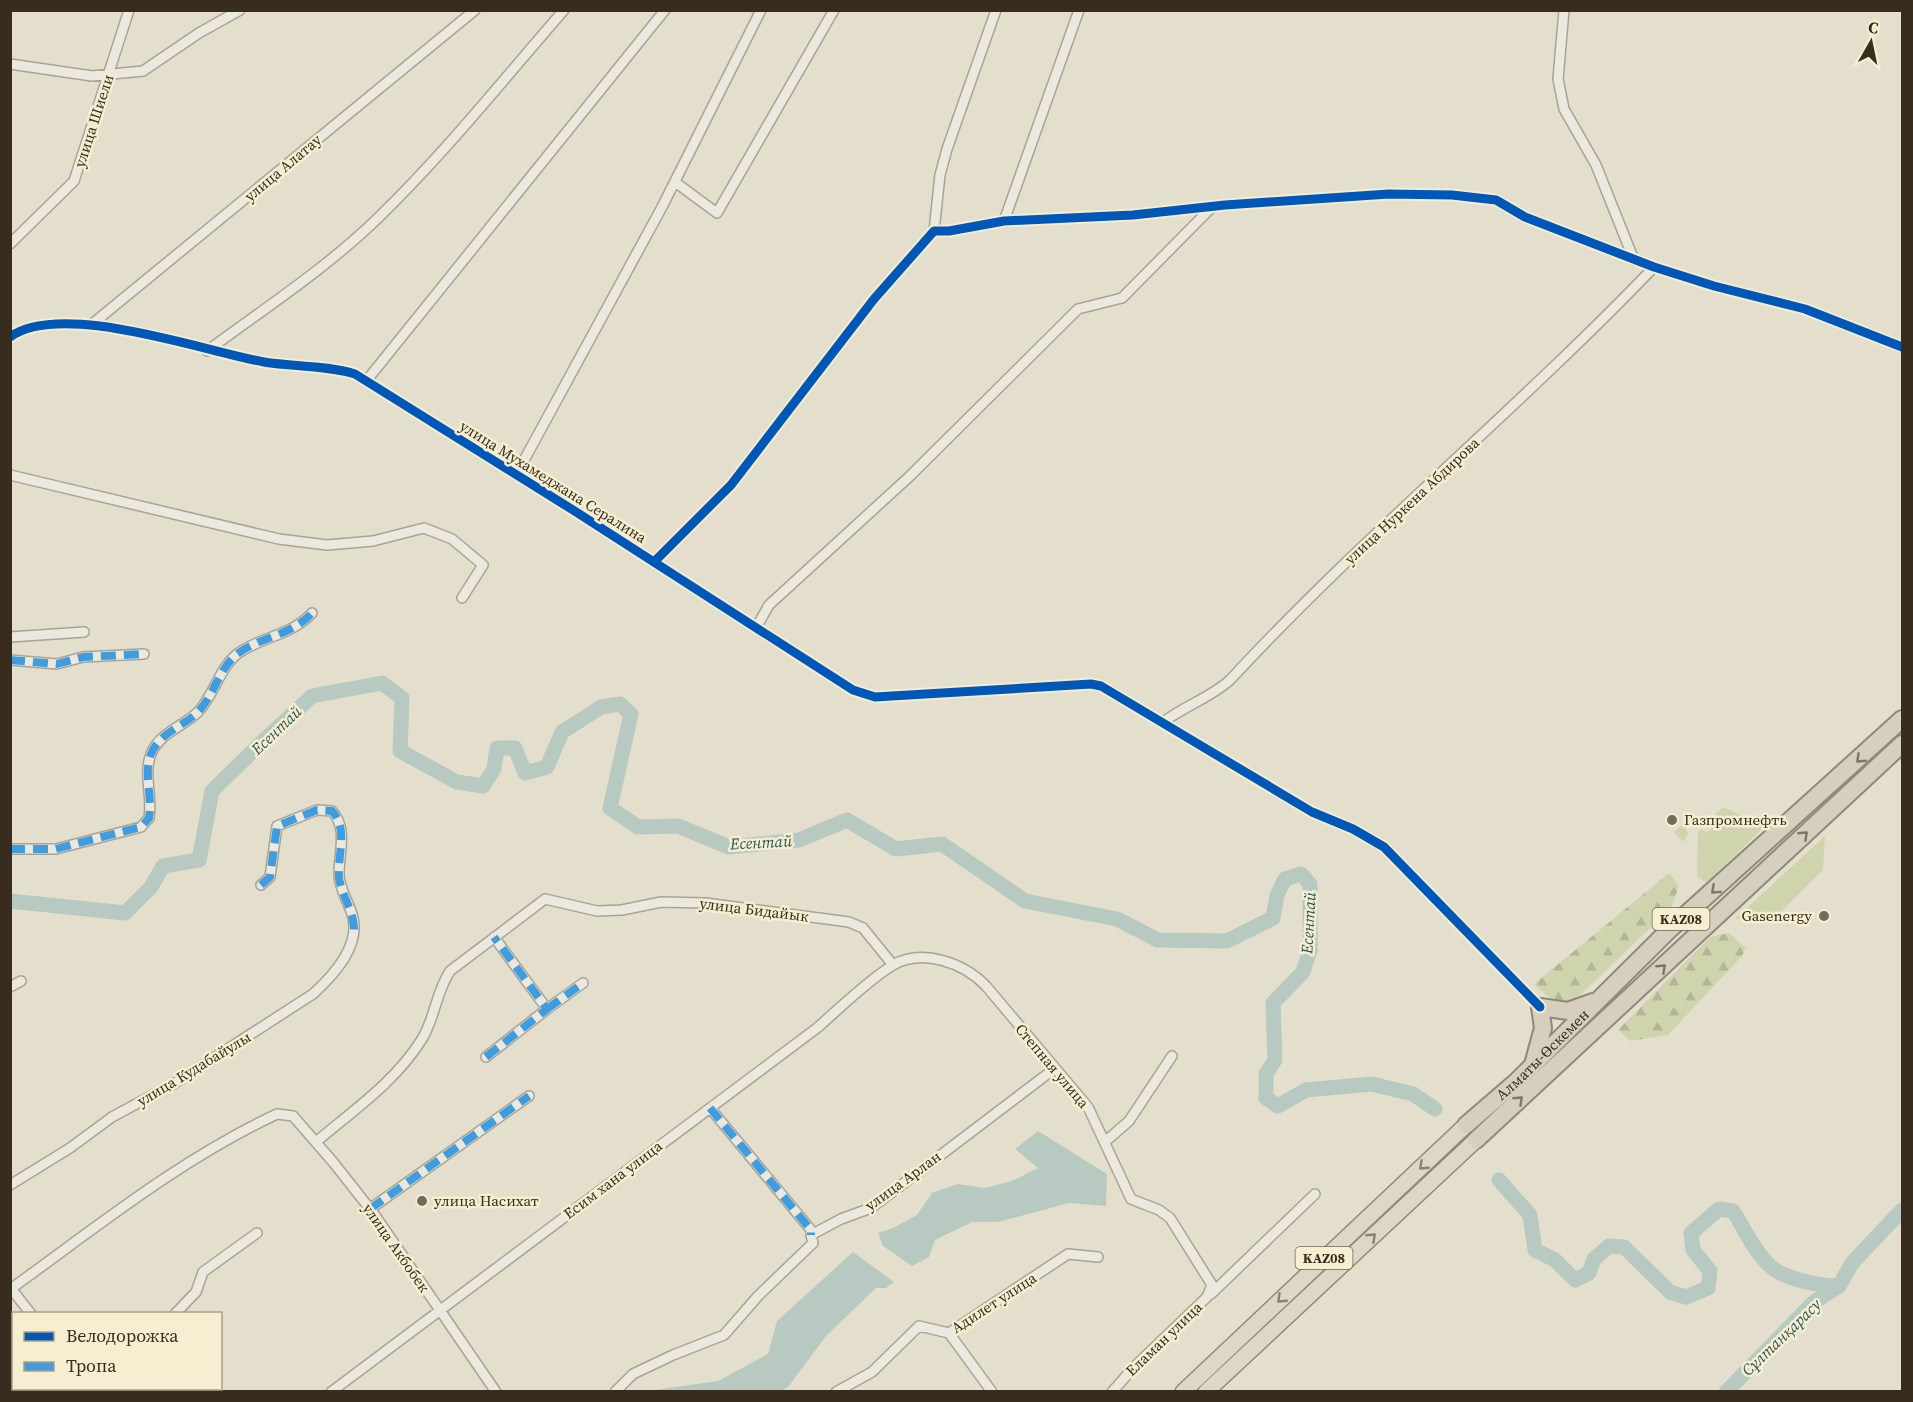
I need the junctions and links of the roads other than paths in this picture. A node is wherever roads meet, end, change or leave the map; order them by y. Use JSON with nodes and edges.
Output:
{"nodes":[{"id":1,"x":129,"y":10,"type":"edge"},
{"id":2,"x":240,"y":10,"type":"edge"},
{"id":3,"x":475,"y":10,"type":"edge"},
{"id":4,"x":564,"y":10,"type":"edge"},
{"id":5,"x":664,"y":10,"type":"edge"},
{"id":6,"x":761,"y":10,"type":"edge"},
{"id":7,"x":834,"y":10,"type":"edge"},
{"id":8,"x":996,"y":10,"type":"edge"},
{"id":9,"x":1079,"y":10,"type":"edge"},
{"id":10,"x":1564,"y":10,"type":"edge"},
{"id":11,"x":10,"y":64,"type":"edge"},
{"id":12,"x":110,"y":74,"type":"junction"},
{"id":13,"x":675,"y":182,"type":"junction"},
{"id":14,"x":1212,"y":207,"type":"junction"},
{"id":15,"x":1004,"y":221,"type":"junction"},
{"id":16,"x":934,"y":231,"type":"junction"},
{"id":17,"x":10,"y":244,"type":"edge"},
{"id":18,"x":1634,"y":260,"type":"junction"},
{"id":19,"x":1654,"y":267,"type":"junction"},
{"id":20,"x":92,"y":325,"type":"junction"},
{"id":21,"x":10,"y":337,"type":"edge"},
{"id":22,"x":1902,"y":347,"type":"edge"},
{"id":23,"x":207,"y":351,"type":"junction"},
{"id":24,"x":367,"y":380,"type":"junction"},
{"id":25,"x":10,"y":475,"type":"edge"},
{"id":26,"x":516,"y":475,"type":"junction"},
{"id":27,"x":654,"y":562,"type":"junction"},
{"id":28,"x":462,"y":598,"type":"dead end"},
{"id":29,"x":312,"y":612,"type":"dead end"},
{"id":30,"x":756,"y":628,"type":"junction"},
{"id":31,"x":84,"y":632,"type":"dead end"},
{"id":32,"x":10,"y":637,"type":"edge"},
{"id":33,"x":144,"y":654,"type":"dead end"},
{"id":34,"x":10,"y":660,"type":"edge"},
{"id":35,"x":1902,"y":719,"type":"edge"},
{"id":36,"x":1162,"y":723,"type":"junction"},
{"id":37,"x":1902,"y":744,"type":"edge"},
{"id":38,"x":10,"y":849,"type":"edge"},
{"id":39,"x":261,"y":885,"type":"dead end"},
{"id":40,"x":494,"y":937,"type":"junction"},
{"id":41,"x":893,"y":965,"type":"junction"},
{"id":42,"x":21,"y":981,"type":"dead end"},
{"id":43,"x":583,"y":983,"type":"dead end"},
{"id":44,"x":10,"y":987,"type":"edge"},
{"id":45,"x":1601,"y":998,"type":"junction"},
{"id":46,"x":1540,"y":1006,"type":"junction"},
{"id":47,"x":548,"y":1009,"type":"junction"},
{"id":48,"x":1172,"y":1056,"type":"dead end"},
{"id":49,"x":486,"y":1057,"type":"dead end"},
{"id":50,"x":1532,"y":1066,"type":"junction"},
{"id":51,"x":1054,"y":1069,"type":"junction"},
{"id":52,"x":529,"y":1096,"type":"dead end"},
{"id":53,"x":710,"y":1108,"type":"junction"},
{"id":54,"x":1466,"y":1125,"type":"joint"},
{"id":55,"x":1476,"y":1140,"type":"joint"},
{"id":56,"x":316,"y":1141,"type":"junction"},
{"id":57,"x":1106,"y":1141,"type":"junction"},
{"id":58,"x":10,"y":1185,"type":"edge"},
{"id":59,"x":1315,"y":1194,"type":"dead end"},
{"id":60,"x":370,"y":1209,"type":"junction"},
{"id":61,"x":258,"y":1233,"type":"dead end"},
{"id":62,"x":811,"y":1235,"type":"junction"},
{"id":63,"x":1098,"y":1257,"type":"dead end"},
{"id":64,"x":1212,"y":1285,"type":"joint"},
{"id":65,"x":11,"y":1287,"type":"edge"},
{"id":66,"x":1207,"y":1297,"type":"junction"},
{"id":67,"x":439,"y":1310,"type":"junction"},
{"id":68,"x":30,"y":1312,"type":"edge"},
{"id":69,"x":177,"y":1312,"type":"edge"},
{"id":70,"x":949,"y":1334,"type":"junction"},
{"id":71,"x":331,"y":1392,"type":"edge"},
{"id":72,"x":496,"y":1392,"type":"edge"},
{"id":73,"x":615,"y":1392,"type":"edge"},
{"id":74,"x":836,"y":1392,"type":"edge"},
{"id":75,"x":992,"y":1392,"type":"edge"},
{"id":76,"x":1112,"y":1392,"type":"edge"},
{"id":77,"x":1183,"y":1392,"type":"edge"},
{"id":78,"x":1206,"y":1392,"type":"edge"}],
"edges":[{"from":1,"to":12,"type":"street","name":"улица Шиели"},
{"from":2,"to":12,"type":"street"},
{"from":3,"to":20,"type":"street","name":"улица Алатау"},
{"from":4,"to":23,"type":"street"},
{"from":5,"to":24,"type":"street"},
{"from":6,"to":13,"type":"street"},
{"from":7,"to":13,"type":"street"},
{"from":8,"to":16,"type":"street"},
{"from":9,"to":15,"type":"street"},
{"from":10,"to":18,"type":"street"},
{"from":11,"to":12,"type":"street"},
{"from":12,"to":17,"type":"street","name":"улица Шиели"},
{"from":13,"to":26,"type":"street"},
{"from":14,"to":15,"type":"street"},
{"from":14,"to":18,"type":"street"},
{"from":14,"to":30,"type":"street"},
{"from":15,"to":16,"type":"street"},
{"from":16,"to":27,"type":"street"},
{"from":18,"to":19,"type":"street"},
{"from":19,"to":22,"type":"street"},
{"from":19,"to":36,"type":"street","name":"улица Нуркена Абдирова"},
{"from":20,"to":21,"type":"street","name":"улица Мухамеджана Сералина"},
{"from":20,"to":23,"type":"street","name":"улица Мухамеджана Сералина"},
{"from":23,"to":24,"type":"street","name":"улица Мухамеджана Сералина"},
{"from":24,"to":26,"type":"street","name":"улица Мухамеджана Сералина"},
{"from":25,"to":28,"type":"street"},
{"from":26,"to":27,"type":"street","name":"улица Мухамеджана Сералина"},
{"from":27,"to":30,"type":"street","name":"улица Мухамеджана Сералина"},
{"from":29,"to":38,"type":"street"},
{"from":30,"to":36,"type":"street","name":"улица Мухамеджана Сералина"},
{"from":31,"to":32,"type":"street"},
{"from":33,"to":34,"type":"street"},
{"from":35,"to":45,"type":"highway","name":"Алматы-Өскемен","number":"KAZ08","one_way":true},
{"from":36,"to":46,"type":"street","name":"улица Мухамеджана Сералина"},
{"from":55,"to":37,"type":"highway","name":"Алматы-Өскемен","number":"KAZ08","one_way":true},
{"from":39,"to":58,"type":"street","name":"улица Кудабайулы"},
{"from":40,"to":41,"type":"street","name":"улица Бидайык"},
{"from":40,"to":47,"type":"street"},
{"from":40,"to":56,"type":"street"},
{"from":41,"to":51,"type":"street","name":"Степная улица"},
{"from":41,"to":53,"type":"street","name":"Есим хана улица"},
{"from":42,"to":44,"type":"street"},
{"from":43,"to":47,"type":"street"},
{"from":45,"to":46,"type":"highway"},
{"from":45,"to":50,"type":"highway","name":"Алматы-Өскемен","number":"KAZ08"},
{"from":46,"to":50,"type":"highway"},
{"from":47,"to":49,"type":"street"},
{"from":48,"to":57,"type":"street"},
{"from":50,"to":54,"type":"highway","name":"Алматы-Өскемен","number":"KAZ08"},
{"from":51,"to":57,"type":"street","name":"Степная улица"},
{"from":51,"to":62,"type":"street","name":"улица Арлан"},
{"from":52,"to":60,"type":"street"},
{"from":53,"to":62,"type":"street"},
{"from":53,"to":67,"type":"street","name":"Есим хана улица"},
{"from":54,"to":77,"type":"highway","name":"Алматы-Өскемен","number":"KAZ08","one_way":true},
{"from":78,"to":55,"type":"highway","name":"Алматы-Өскемен","number":"KAZ08","one_way":true},
{"from":56,"to":60,"type":"street","name":"улица Акбобек"},
{"from":56,"to":65,"type":"street","name":"улица Акбобек"},
{"from":57,"to":64,"type":"street","name":"Степная улица"},
{"from":59,"to":66,"type":"street"},
{"from":60,"to":67,"type":"street","name":"улица Акбобек"},
{"from":61,"to":69,"type":"street"},
{"from":62,"to":73,"type":"street"},
{"from":63,"to":70,"type":"street","name":"Адилет улица"},
{"from":64,"to":66,"type":"street","name":"Еламан улица"},
{"from":65,"to":68,"type":"street"},
{"from":66,"to":76,"type":"street","name":"Еламан улица"},
{"from":67,"to":71,"type":"street","name":"Есим хана улица"},
{"from":67,"to":72,"type":"street","name":"улица Акбобек"},
{"from":70,"to":74,"type":"street","name":"Адилет улица"},
{"from":70,"to":75,"type":"street"}]}
